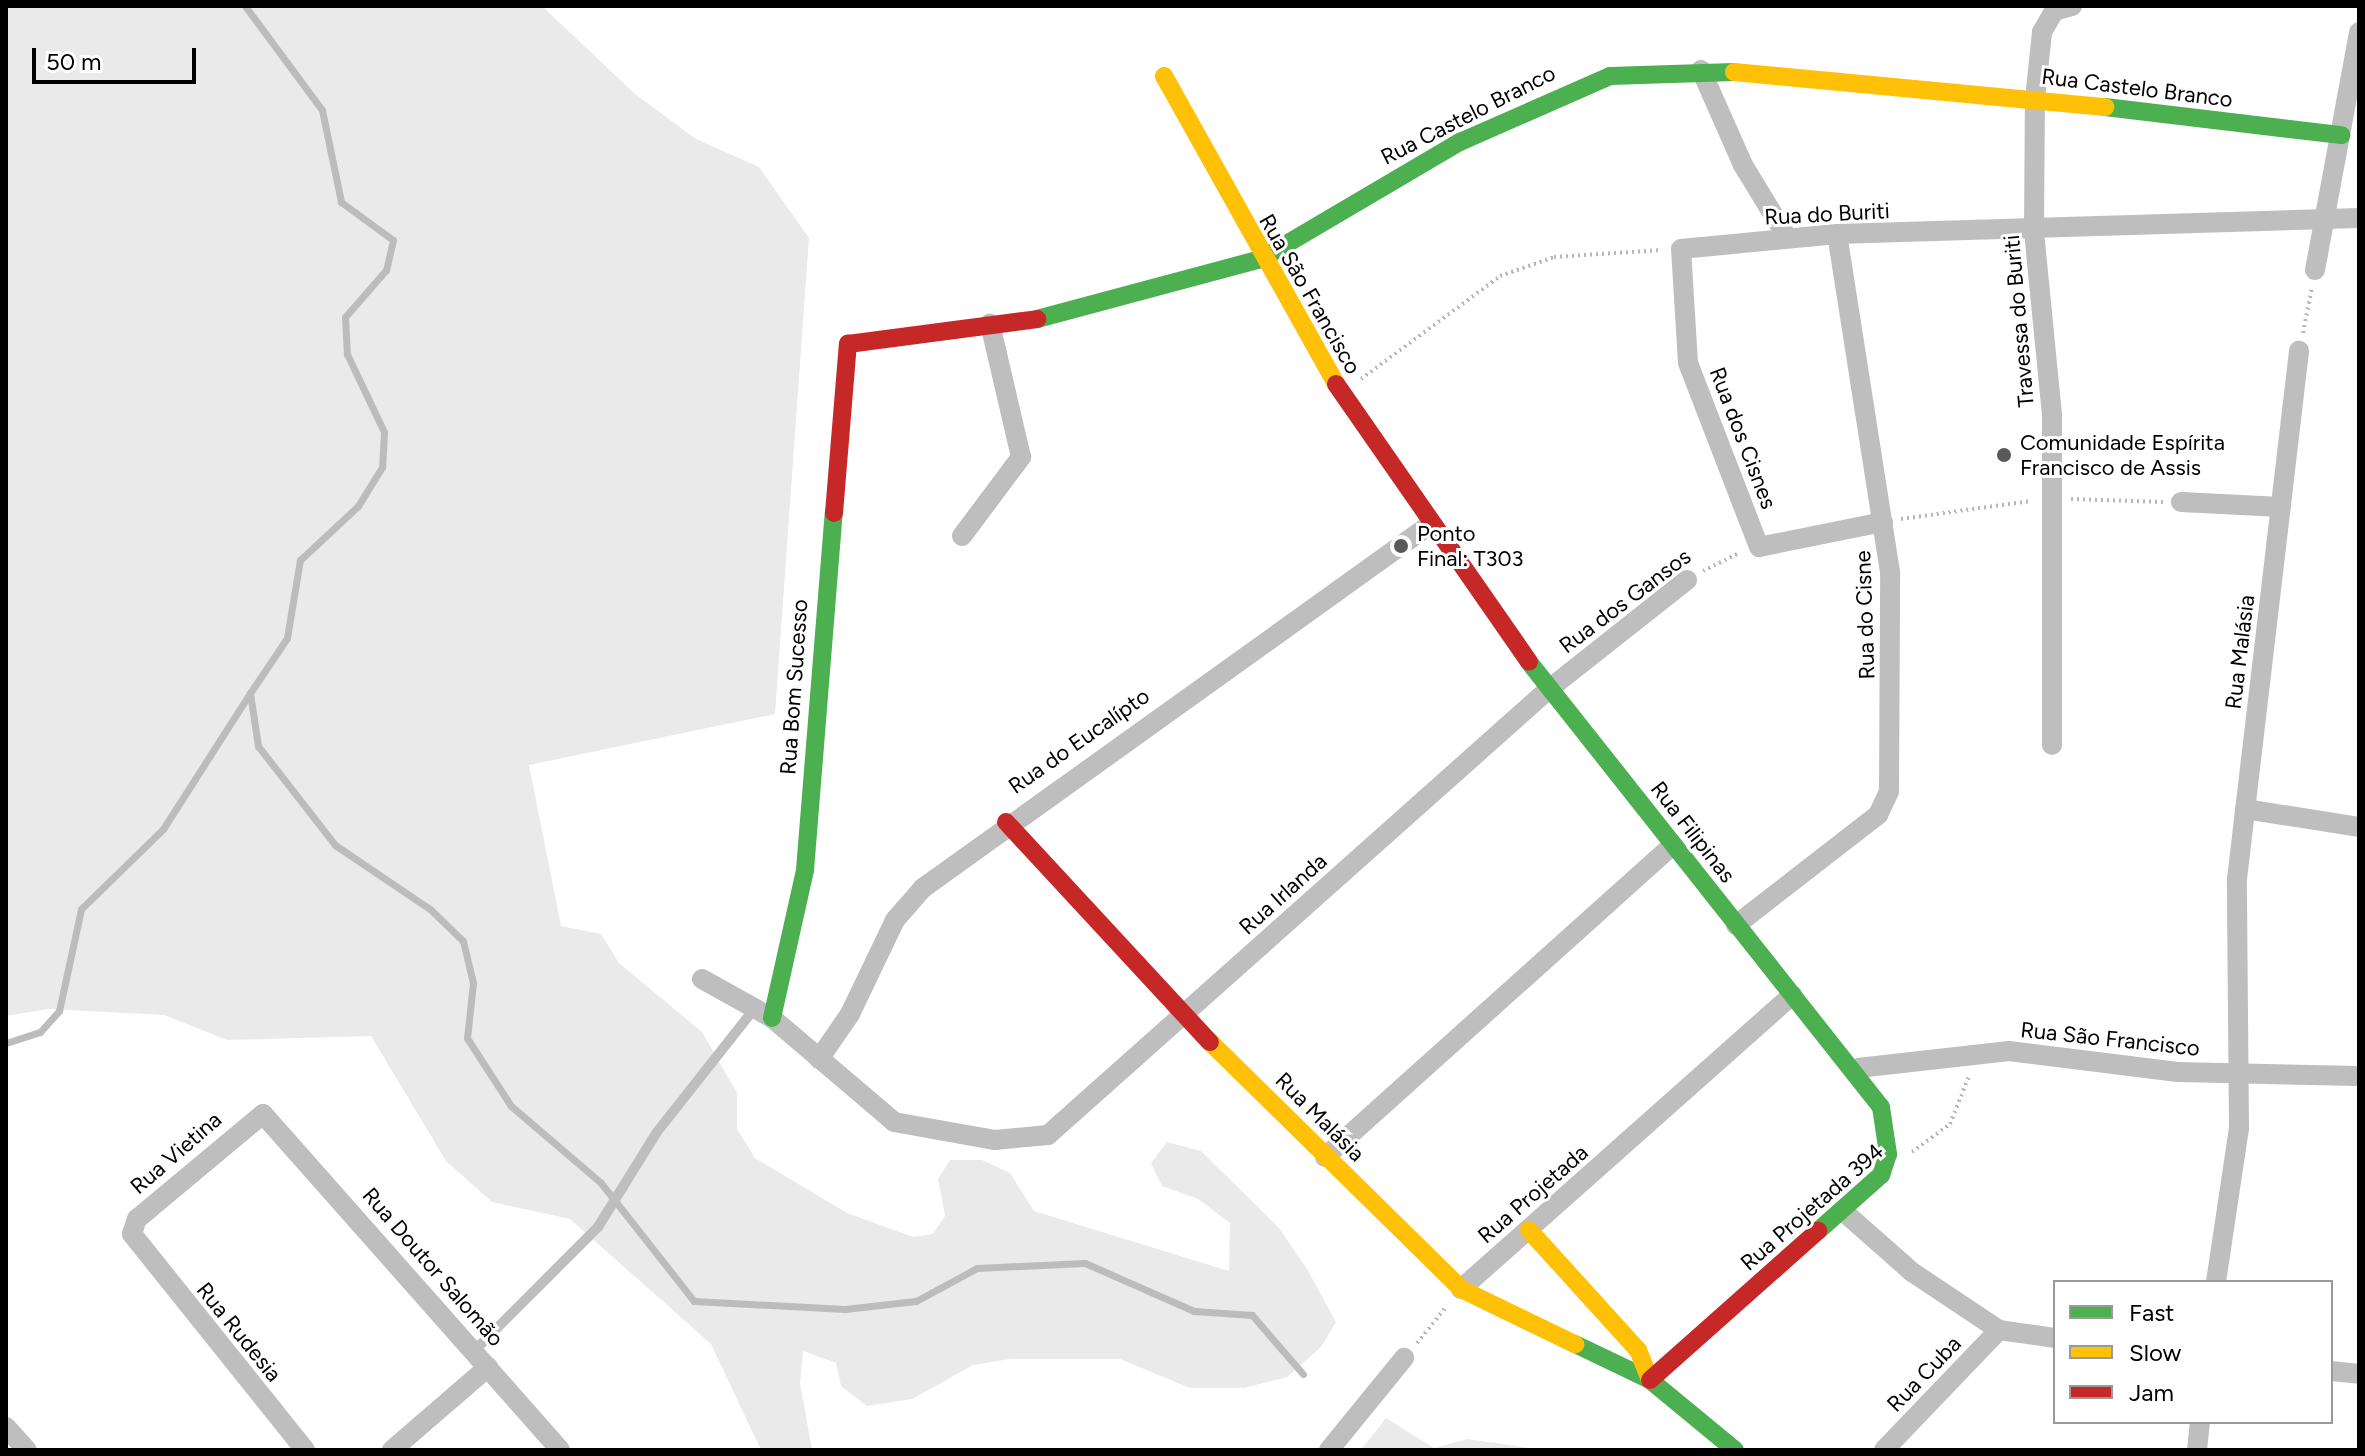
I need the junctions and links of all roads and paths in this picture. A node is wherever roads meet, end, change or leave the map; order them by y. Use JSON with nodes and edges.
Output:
{"nodes":[{"id":1,"x":2072,"y":6,"type":"edge"},
{"id":2,"x":2359,"y":32,"type":"edge"},
{"id":3,"x":1701,"y":70,"type":"junction"},
{"id":4,"x":1164,"y":76,"type":"dead end"},
{"id":5,"x":2035,"y":99,"type":"junction"},
{"id":6,"x":2341,"y":135,"type":"junction"},
{"id":7,"x":2328,"y":218,"type":"junction"},
{"id":8,"x":2359,"y":218,"type":"edge"},
{"id":9,"x":2034,"y":231,"type":"junction"},
{"id":10,"x":1837,"y":234,"type":"junction"},
{"id":11,"x":1787,"y":237,"type":"junction"},
{"id":12,"x":1681,"y":249,"type":"junction"},
{"id":13,"x":1261,"y":259,"type":"junction"},
{"id":14,"x":2315,"y":270,"type":"joint"},
{"id":15,"x":990,"y":324,"type":"junction"},
{"id":16,"x":2299,"y":351,"type":"joint"},
{"id":17,"x":841,"y":356,"type":"joint"},
{"id":18,"x":1340,"y":395,"type":"junction"},
{"id":19,"x":2052,"y":498,"type":"junction"},
{"id":20,"x":2181,"y":502,"type":"joint"},
{"id":21,"x":2281,"y":507,"type":"junction"},
{"id":22,"x":1883,"y":522,"type":"junction"},
{"id":23,"x":1431,"y":524,"type":"junction"},
{"id":24,"x":962,"y":536,"type":"dead end"},
{"id":25,"x":1732,"y":554,"type":"dead end"},
{"id":26,"x":1687,"y":580,"type":"joint"},
{"id":27,"x":1549,"y":689,"type":"junction"},
{"id":28,"x":2052,"y":745,"type":"dead end"},
{"id":29,"x":2245,"y":809,"type":"junction"},
{"id":30,"x":1006,"y":822,"type":"junction"},
{"id":31,"x":2359,"y":827,"type":"edge"},
{"id":32,"x":1673,"y":845,"type":"junction"},
{"id":33,"x":1736,"y":925,"type":"junction"},
{"id":34,"x":702,"y":979,"type":"dead end"},
{"id":35,"x":1792,"y":995,"type":"junction"},
{"id":36,"x":764,"y":1012,"type":"junction"},
{"id":37,"x":1183,"y":1015,"type":"junction"},
{"id":38,"x":1978,"y":1052,"type":"junction"},
{"id":39,"x":819,"y":1059,"type":"junction"},
{"id":40,"x":1858,"y":1068,"type":"junction"},
{"id":41,"x":2237,"y":1075,"type":"junction"},
{"id":42,"x":2359,"y":1076,"type":"edge"},
{"id":43,"x":270,"y":1116,"type":"joint"},
{"id":44,"x":1325,"y":1157,"type":"junction"},
{"id":45,"x":1881,"y":1175,"type":"junction"},
{"id":46,"x":1844,"y":1212,"type":"junction"},
{"id":47,"x":1529,"y":1230,"type":"junction"},
{"id":48,"x":135,"y":1244,"type":"joint"},
{"id":49,"x":2216,"y":1280,"type":"edge"},
{"id":50,"x":1461,"y":1289,"type":"junction"},
{"id":51,"x":1999,"y":1330,"type":"junction"},
{"id":52,"x":2053,"y":1338,"type":"edge"},
{"id":53,"x":474,"y":1351,"type":"junction"},
{"id":54,"x":1404,"y":1358,"type":"joint"},
{"id":55,"x":488,"y":1367,"type":"junction"},
{"id":56,"x":2333,"y":1371,"type":"edge"},
{"id":57,"x":2359,"y":1374,"type":"edge"},
{"id":58,"x":1650,"y":1380,"type":"junction"},
{"id":59,"x":2200,"y":1424,"type":"edge"},
{"id":60,"x":6,"y":1427,"type":"edge"},
{"id":61,"x":27,"y":1450,"type":"edge"},
{"id":62,"x":305,"y":1450,"type":"edge"},
{"id":63,"x":392,"y":1450,"type":"edge"},
{"id":64,"x":560,"y":1450,"type":"edge"},
{"id":65,"x":1329,"y":1450,"type":"edge"},
{"id":66,"x":1735,"y":1450,"type":"edge"},
{"id":67,"x":1884,"y":1450,"type":"edge"},
{"id":68,"x":2197,"y":1450,"type":"edge"}],
"edges":[{"from":1,"to":5,"type":"street","name":"Travessa do Buriti"},
{"from":2,"to":6,"type":"street"},
{"from":3,"to":5,"type":"street","name":"Rua Castelo Branco"},
{"from":3,"to":11,"type":"street"},
{"from":3,"to":13,"type":"street","name":"Rua Castelo Branco"},
{"from":4,"to":13,"type":"street","name":"Rua São Francisco"},
{"from":5,"to":6,"type":"street","name":"Rua Castelo Branco"},
{"from":5,"to":9,"type":"street","name":"Travessa do Buriti"},
{"from":6,"to":7,"type":"street"},
{"from":7,"to":8,"type":"street","name":"Rua do Buriti"},
{"from":7,"to":9,"type":"street","name":"Rua do Buriti"},
{"from":7,"to":14,"type":"street"},
{"from":9,"to":10,"type":"street","name":"Rua do Buriti"},
{"from":9,"to":19,"type":"street","name":"Travessa do Buriti"},
{"from":10,"to":11,"type":"street","name":"Rua do Buriti"},
{"from":10,"to":22,"type":"street","name":"Rua do Cisne"},
{"from":11,"to":12,"type":"street","name":"Rua do Buriti"},
{"from":12,"to":18,"type":"path"},
{"from":12,"to":22,"type":"street","name":"Rua dos Cisnes"},
{"from":13,"to":15,"type":"street","name":"Rua Castelo Branco"},
{"from":13,"to":18,"type":"street","name":"Rua São Francisco"},
{"from":14,"to":16,"type":"path"},
{"from":15,"to":17,"type":"street","name":"Rua Castelo Branco"},
{"from":15,"to":24,"type":"street"},
{"from":16,"to":21,"type":"street","name":"Rua Malásia"},
{"from":17,"to":36,"type":"street","name":"Rua Bom Sucesso"},
{"from":18,"to":23,"type":"street","name":"Rua São Francisco"},
{"from":19,"to":20,"type":"path"},
{"from":19,"to":22,"type":"path"},
{"from":19,"to":28,"type":"street","name":"Travessa do Buriti"},
{"from":20,"to":21,"type":"street"},
{"from":21,"to":29,"type":"street","name":"Rua Malásia"},
{"from":22,"to":33,"type":"street","name":"Rua do Cisne"},
{"from":23,"to":27,"type":"street","name":"Rua Filipinas"},
{"from":23,"to":30,"type":"street","name":"Rua do Eucalípto"},
{"from":25,"to":26,"type":"path","name":"Rua dos Gansos"},
{"from":26,"to":27,"type":"street","name":"Rua dos Gansos"},
{"from":27,"to":32,"type":"street","name":"Rua Filipinas"},
{"from":27,"to":37,"type":"street","name":"Rua Irlanda"},
{"from":29,"to":31,"type":"street"},
{"from":29,"to":41,"type":"street","name":"Rua Malásia"},
{"from":30,"to":37,"type":"street","name":"Rua Malásia"},
{"from":30,"to":39,"type":"street","name":"Rua do Eucalípto"},
{"from":32,"to":33,"type":"street","name":"Rua Filipinas"},
{"from":32,"to":44,"type":"street"},
{"from":33,"to":35,"type":"street","name":"Rua Filipinas"},
{"from":34,"to":36,"type":"street"},
{"from":35,"to":40,"type":"street","name":"Rua Filipinas"},
{"from":35,"to":47,"type":"street","name":"Rua Projetada"},
{"from":36,"to":39,"type":"street"},
{"from":36,"to":53,"type":"lane"},
{"from":37,"to":39,"type":"street","name":"Rua Irlanda"},
{"from":37,"to":44,"type":"street","name":"Rua Malásia"},
{"from":38,"to":40,"type":"street","name":"Rua São Francisco"},
{"from":38,"to":41,"type":"street","name":"Rua São Francisco"},
{"from":38,"to":45,"type":"path","name":"Rua Projetada 394"},
{"from":40,"to":45,"type":"street","name":"Rua Filipinas"},
{"from":41,"to":42,"type":"street","name":"Rua São Francisco"},
{"from":41,"to":49,"type":"street","name":"Rua Malásia"},
{"from":43,"to":48,"type":"street","name":"Rua Vietina"},
{"from":43,"to":53,"type":"street","name":"Rua Doutor Salomão"},
{"from":44,"to":50,"type":"street","name":"Rua Malásia"},
{"from":45,"to":46,"type":"street","name":"Rua Projetada 394"},
{"from":46,"to":51,"type":"street"},
{"from":46,"to":58,"type":"street","name":"Rua Projetada 394"},
{"from":47,"to":50,"type":"street","name":"Rua Projetada"},
{"from":47,"to":58,"type":"street"},
{"from":48,"to":62,"type":"street","name":"Rua Rudesia"},
{"from":50,"to":54,"type":"path"},
{"from":50,"to":58,"type":"street","name":"Rua Malásia"},
{"from":51,"to":52,"type":"street"},
{"from":51,"to":67,"type":"street","name":"Rua Cuba"},
{"from":53,"to":55,"type":"street","name":"Rua Doutor Salomão"},
{"from":54,"to":65,"type":"street"},
{"from":55,"to":63,"type":"street"},
{"from":55,"to":64,"type":"street","name":"Rua Doutor Salomão"},
{"from":56,"to":57,"type":"street"},
{"from":58,"to":66,"type":"street"},
{"from":59,"to":68,"type":"street"},
{"from":60,"to":61,"type":"street"}]}
